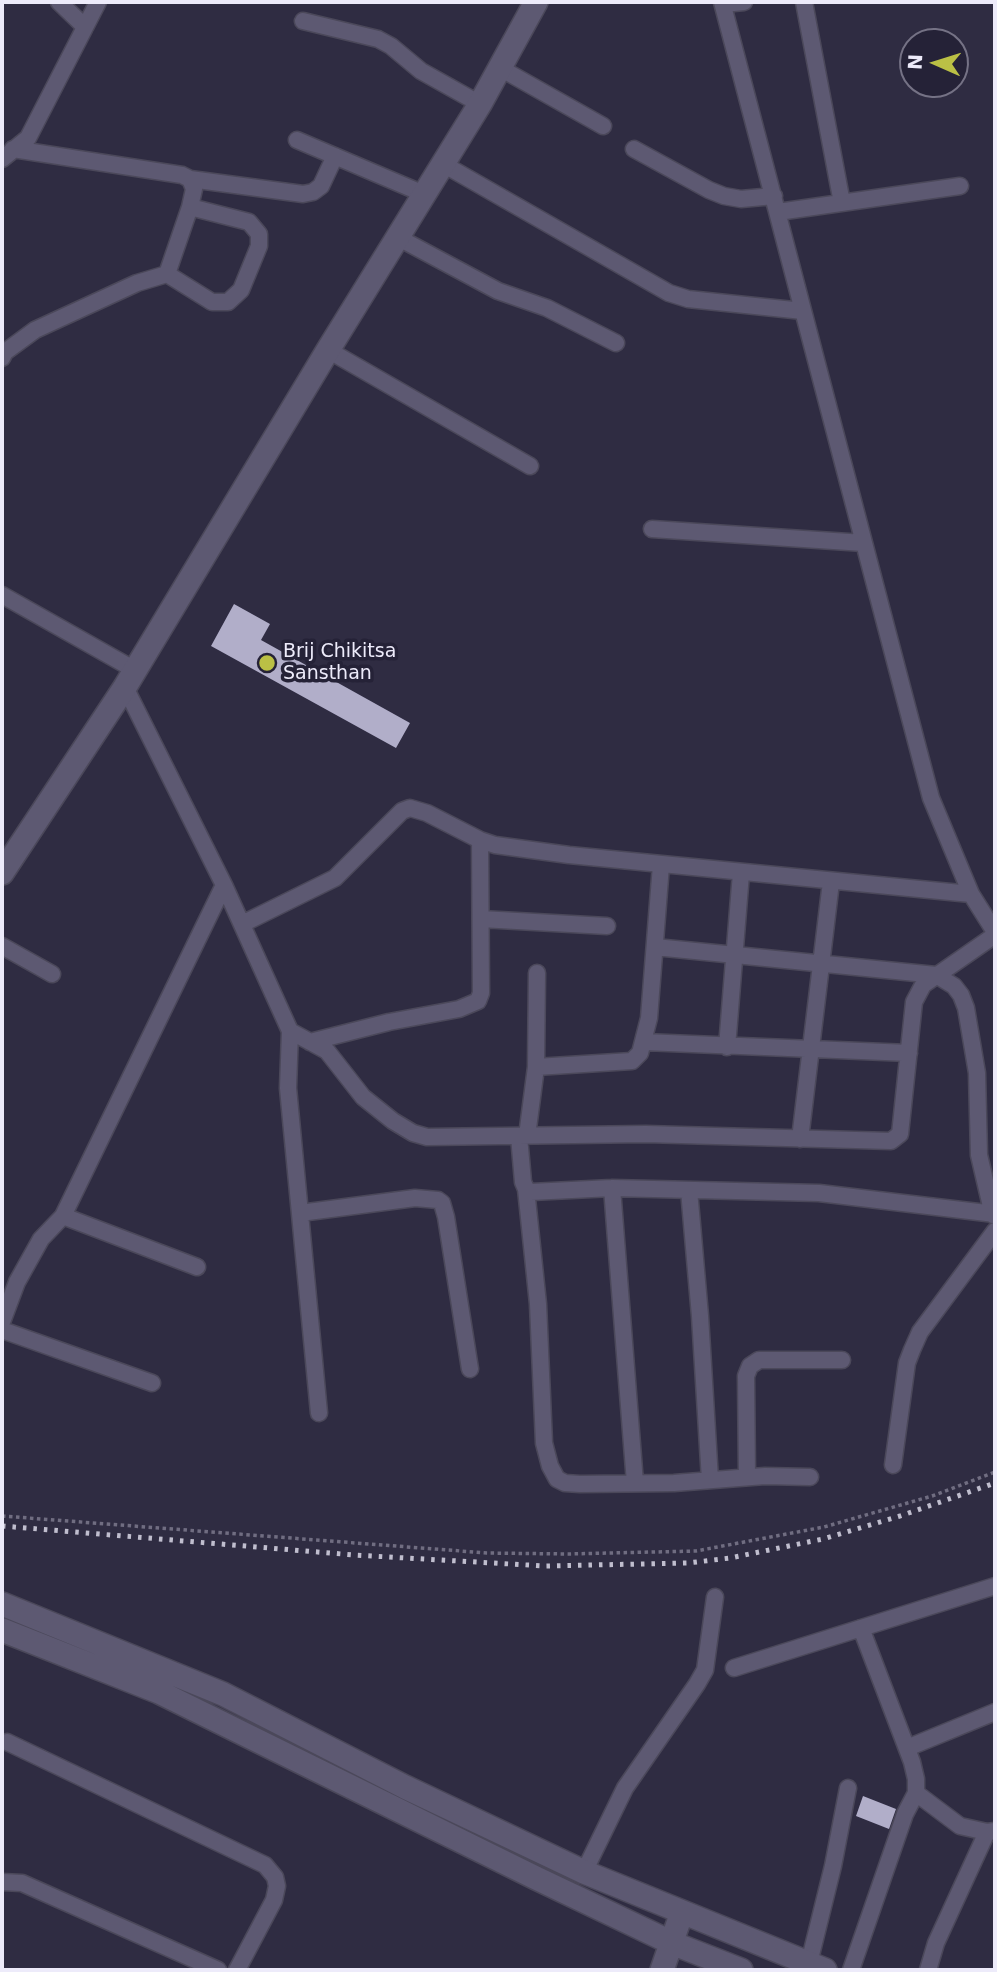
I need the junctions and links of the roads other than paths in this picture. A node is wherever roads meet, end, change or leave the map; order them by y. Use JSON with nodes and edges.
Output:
{"nodes":[{"id":1,"x":59,"y":2,"type":"edge"},
{"id":2,"x":98,"y":2,"type":"edge"},
{"id":3,"x":537,"y":2,"type":"edge"},
{"id":4,"x":744,"y":2,"type":"edge"},
{"id":5,"x":804,"y":2,"type":"edge"},
{"id":6,"x":722,"y":3,"type":"edge"},
{"id":7,"x":303,"y":21,"type":"dead end"},
{"id":8,"x":85,"y":27,"type":"junction"},
{"id":9,"x":499,"y":68,"type":"junction"},
{"id":10,"x":480,"y":104,"type":"junction"},
{"id":11,"x":603,"y":126,"type":"dead end"},
{"id":12,"x":297,"y":140,"type":"dead end"},
{"id":13,"x":634,"y":149,"type":"dead end"},
{"id":14,"x":8,"y":154,"type":"edge"},
{"id":15,"x":335,"y":156,"type":"junction"},
{"id":16,"x":443,"y":164,"type":"junction"},
{"id":17,"x":190,"y":179,"type":"junction"},
{"id":18,"x":960,"y":186,"type":"dead end"},
{"id":19,"x":424,"y":194,"type":"junction"},
{"id":20,"x":842,"y":202,"type":"junction"},
{"id":21,"x":776,"y":204,"type":"junction"},
{"id":22,"x":190,"y":208,"type":"junction"},
{"id":23,"x":397,"y":237,"type":"junction"},
{"id":24,"x":167,"y":274,"type":"junction"},
{"id":25,"x":803,"y":311,"type":"junction"},
{"id":26,"x":616,"y":343,"type":"dead end"},
{"id":27,"x":328,"y":350,"type":"junction"},
{"id":28,"x":2,"y":358,"type":"edge"},
{"id":29,"x":530,"y":466,"type":"dead end"},
{"id":30,"x":652,"y":529,"type":"dead end"},
{"id":31,"x":864,"y":543,"type":"junction"},
{"id":32,"x":2,"y":595,"type":"edge"},
{"id":33,"x":130,"y":679,"type":"junction"},
{"id":34,"x":480,"y":841,"type":"junction"},
{"id":35,"x":662,"y":865,"type":"junction"},
{"id":36,"x":2,"y":873,"type":"edge"},
{"id":37,"x":741,"y":873,"type":"junction"},
{"id":38,"x":831,"y":882,"type":"junction"},
{"id":39,"x":225,"y":885,"type":"junction"},
{"id":40,"x":971,"y":894,"type":"junction"},
{"id":41,"x":481,"y":919,"type":"junction"},
{"id":42,"x":242,"y":924,"type":"junction"},
{"id":43,"x":607,"y":926,"type":"dead end"},
{"id":44,"x":995,"y":933,"type":"edge"},
{"id":45,"x":2,"y":946,"type":"edge"},
{"id":46,"x":655,"y":947,"type":"junction"},
{"id":47,"x":734,"y":955,"type":"junction"},
{"id":48,"x":820,"y":964,"type":"junction"},
{"id":49,"x":537,"y":973,"type":"dead end"},
{"id":50,"x":52,"y":974,"type":"dead end"},
{"id":51,"x":936,"y":975,"type":"junction"},
{"id":52,"x":290,"y":1031,"type":"junction"},
{"id":53,"x":310,"y":1042,"type":"junction"},
{"id":54,"x":644,"y":1042,"type":"junction"},
{"id":55,"x":727,"y":1046,"type":"junction"},
{"id":56,"x":811,"y":1050,"type":"junction"},
{"id":57,"x":908,"y":1053,"type":"junction"},
{"id":58,"x":536,"y":1067,"type":"junction"},
{"id":59,"x":523,"y":1136,"type":"junction"},
{"id":60,"x":800,"y":1139,"type":"junction"},
{"id":61,"x":612,"y":1188,"type":"junction"},
{"id":62,"x":526,"y":1189,"type":"junction"},
{"id":63,"x":690,"y":1190,"type":"junction"},
{"id":64,"x":300,"y":1213,"type":"junction"},
{"id":65,"x":994,"y":1214,"type":"edge"},
{"id":66,"x":63,"y":1216,"type":"junction"},
{"id":67,"x":995,"y":1231,"type":"edge"},
{"id":68,"x":197,"y":1267,"type":"dead end"},
{"id":69,"x":2,"y":1322,"type":"edge"},
{"id":70,"x":2,"y":1330,"type":"edge"},
{"id":71,"x":842,"y":1360,"type":"dead end"},
{"id":72,"x":470,"y":1369,"type":"dead end"},
{"id":73,"x":152,"y":1383,"type":"dead end"},
{"id":74,"x":319,"y":1413,"type":"dead end"},
{"id":75,"x":893,"y":1465,"type":"dead end"},
{"id":76,"x":747,"y":1477,"type":"junction"},
{"id":77,"x":810,"y":1477,"type":"dead end"},
{"id":78,"x":710,"y":1480,"type":"junction"},
{"id":79,"x":635,"y":1483,"type":"junction"},
{"id":80,"x":995,"y":1586,"type":"edge"},
{"id":81,"x":715,"y":1597,"type":"dead end"},
{"id":82,"x":2,"y":1604,"type":"edge"},
{"id":83,"x":861,"y":1628,"type":"junction"},
{"id":84,"x":2,"y":1630,"type":"edge"},
{"id":85,"x":734,"y":1668,"type":"dead end"},
{"id":86,"x":995,"y":1712,"type":"edge"},
{"id":87,"x":7,"y":1742,"type":"dead end"},
{"id":88,"x":906,"y":1748,"type":"junction"},
{"id":89,"x":848,"y":1788,"type":"dead end"},
{"id":90,"x":916,"y":1793,"type":"junction"},
{"id":91,"x":991,"y":1832,"type":"edge"},
{"id":92,"x":584,"y":1872,"type":"junction"},
{"id":93,"x":2,"y":1882,"type":"edge"},
{"id":94,"x":682,"y":1912,"type":"junction"},
{"id":95,"x":672,"y":1942,"type":"junction"},
{"id":96,"x":817,"y":1967,"type":"edge"},
{"id":97,"x":218,"y":1970,"type":"edge"},
{"id":98,"x":237,"y":1970,"type":"edge"},
{"id":99,"x":662,"y":1970,"type":"edge"},
{"id":100,"x":741,"y":1970,"type":"edge"},
{"id":101,"x":851,"y":1970,"type":"edge"},
{"id":102,"x":928,"y":1970,"type":"edge"}],
"edges":[{"from":1,"to":8,"type":"street"},
{"from":2,"to":8,"type":"street"},
{"from":3,"to":9,"type":"main road"},
{"from":4,"to":6,"type":"street"},
{"from":5,"to":20,"type":"street"},
{"from":6,"to":21,"type":"street"},
{"from":7,"to":10,"type":"street"},
{"from":8,"to":14,"type":"street"},
{"from":9,"to":10,"type":"main road"},
{"from":9,"to":11,"type":"street"},
{"from":10,"to":16,"type":"main road"},
{"from":12,"to":15,"type":"street"},
{"from":13,"to":21,"type":"street"},
{"from":14,"to":17,"type":"street"},
{"from":15,"to":17,"type":"street"},
{"from":15,"to":19,"type":"street"},
{"from":16,"to":19,"type":"main road"},
{"from":16,"to":25,"type":"street"},
{"from":17,"to":22,"type":"street"},
{"from":18,"to":20,"type":"street"},
{"from":19,"to":23,"type":"main road"},
{"from":20,"to":21,"type":"street"},
{"from":21,"to":25,"type":"street"},
{"from":22,"to":24,"type":"street"},
{"from":22,"to":24,"type":"street"},
{"from":23,"to":26,"type":"street"},
{"from":23,"to":27,"type":"main road"},
{"from":24,"to":28,"type":"street"},
{"from":25,"to":31,"type":"street"},
{"from":27,"to":29,"type":"street"},
{"from":27,"to":33,"type":"main road"},
{"from":30,"to":31,"type":"street"},
{"from":31,"to":40,"type":"street"},
{"from":32,"to":33,"type":"street"},
{"from":33,"to":36,"type":"main road"},
{"from":33,"to":39,"type":"street"},
{"from":34,"to":35,"type":"street"},
{"from":34,"to":41,"type":"street"},
{"from":34,"to":42,"type":"street"},
{"from":35,"to":37,"type":"street"},
{"from":35,"to":46,"type":"street"},
{"from":37,"to":38,"type":"street"},
{"from":37,"to":47,"type":"street"},
{"from":38,"to":40,"type":"street"},
{"from":38,"to":48,"type":"street"},
{"from":39,"to":42,"type":"street"},
{"from":39,"to":66,"type":"street"},
{"from":40,"to":44,"type":"street"},
{"from":41,"to":43,"type":"street"},
{"from":41,"to":53,"type":"street"},
{"from":42,"to":52,"type":"street"},
{"from":44,"to":51,"type":"street"},
{"from":45,"to":50,"type":"street"},
{"from":46,"to":47,"type":"street"},
{"from":46,"to":54,"type":"street"},
{"from":47,"to":48,"type":"street"},
{"from":47,"to":55,"type":"street"},
{"from":48,"to":51,"type":"street"},
{"from":48,"to":56,"type":"street"},
{"from":49,"to":58,"type":"street"},
{"from":51,"to":57,"type":"street"},
{"from":51,"to":65,"type":"street"},
{"from":52,"to":53,"type":"street"},
{"from":52,"to":64,"type":"street"},
{"from":53,"to":59,"type":"street"},
{"from":54,"to":55,"type":"street"},
{"from":54,"to":58,"type":"street"},
{"from":55,"to":56,"type":"street"},
{"from":56,"to":57,"type":"street"},
{"from":56,"to":60,"type":"street"},
{"from":57,"to":60,"type":"street"},
{"from":58,"to":59,"type":"street"},
{"from":59,"to":60,"type":"street"},
{"from":59,"to":62,"type":"street"},
{"from":61,"to":62,"type":"street"},
{"from":61,"to":63,"type":"street"},
{"from":61,"to":79,"type":"street"},
{"from":62,"to":79,"type":"street"},
{"from":63,"to":65,"type":"street"},
{"from":63,"to":78,"type":"street"},
{"from":64,"to":72,"type":"street"},
{"from":64,"to":74,"type":"street"},
{"from":66,"to":68,"type":"street"},
{"from":66,"to":69,"type":"street"},
{"from":67,"to":75,"type":"street"},
{"from":70,"to":73,"type":"street"},
{"from":71,"to":76,"type":"street"},
{"from":76,"to":77,"type":"street"},
{"from":76,"to":78,"type":"street"},
{"from":78,"to":79,"type":"street"},
{"from":80,"to":83,"type":"street"},
{"from":81,"to":92,"type":"street"},
{"from":82,"to":92,"type":"main road"},
{"from":83,"to":85,"type":"street"},
{"from":83,"to":88,"type":"street"},
{"from":84,"to":95,"type":"main road"},
{"from":86,"to":88,"type":"street"},
{"from":87,"to":98,"type":"street"},
{"from":88,"to":90,"type":"street"},
{"from":89,"to":96,"type":"street"},
{"from":90,"to":91,"type":"street"},
{"from":90,"to":101,"type":"street"},
{"from":91,"to":102,"type":"street"},
{"from":92,"to":94,"type":"main road"},
{"from":93,"to":97,"type":"street"},
{"from":94,"to":95,"type":"main road"},
{"from":94,"to":96,"type":"main road"},
{"from":95,"to":99,"type":"main road"},
{"from":95,"to":100,"type":"main road"}]}
